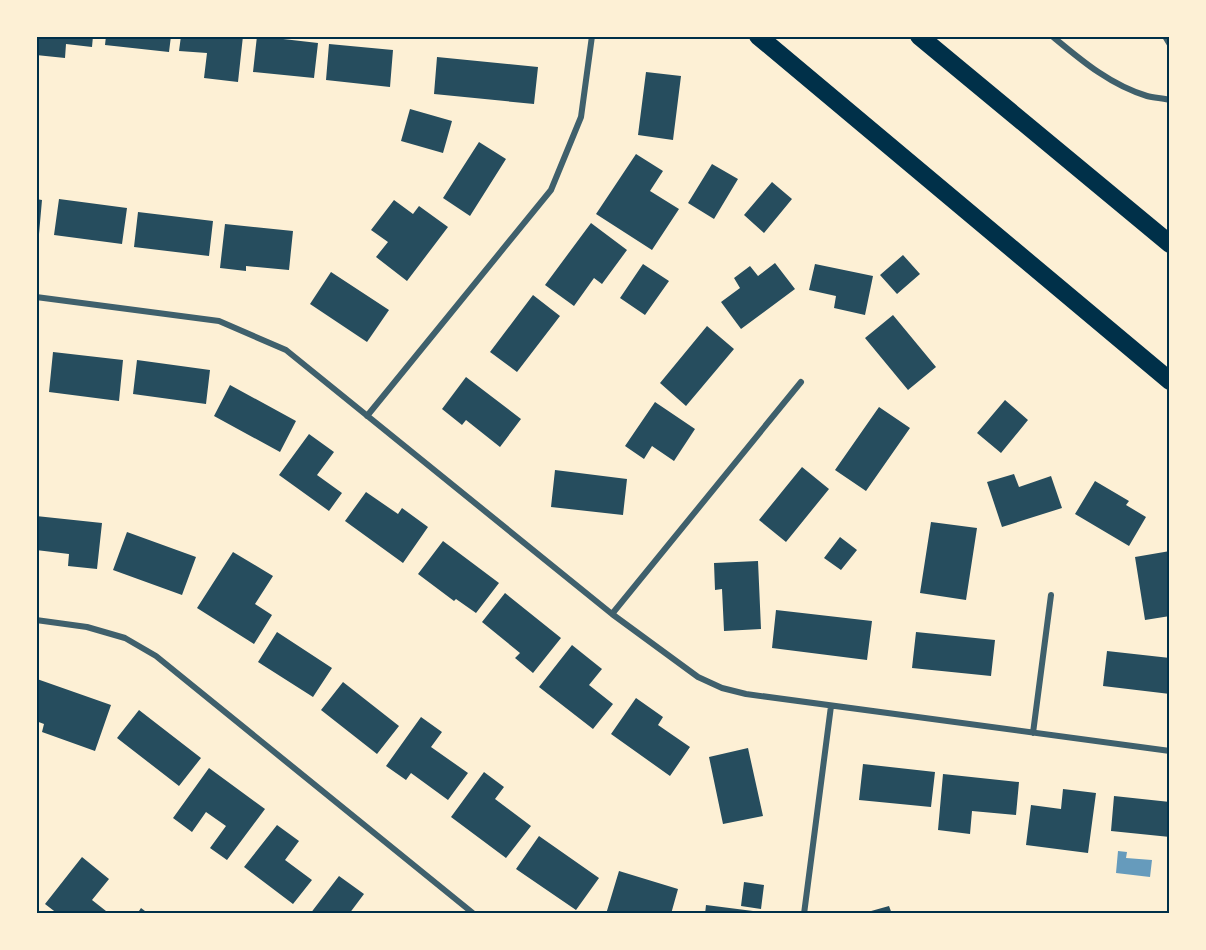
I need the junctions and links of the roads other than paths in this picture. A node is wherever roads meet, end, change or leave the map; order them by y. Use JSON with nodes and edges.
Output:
{"nodes":[{"id":1,"x":592,"y":36,"type":"edge"},
{"id":2,"x":758,"y":36,"type":"edge"},
{"id":3,"x":919,"y":36,"type":"edge"},
{"id":4,"x":1052,"y":36,"type":"edge"},
{"id":5,"x":1164,"y":36,"type":"edge"},
{"id":6,"x":1170,"y":46,"type":"edge"},
{"id":7,"x":1170,"y":100,"type":"edge"},
{"id":8,"x":1170,"y":244,"type":"edge"},
{"id":9,"x":36,"y":297,"type":"edge"},
{"id":10,"x":801,"y":381,"type":"dead end"},
{"id":11,"x":1170,"y":381,"type":"edge"},
{"id":12,"x":367,"y":416,"type":"junction"},
{"id":13,"x":1051,"y":595,"type":"dead end"},
{"id":14,"x":612,"y":614,"type":"junction"},
{"id":15,"x":36,"y":620,"type":"edge"},
{"id":16,"x":831,"y":705,"type":"junction"},
{"id":17,"x":1033,"y":734,"type":"junction"},
{"id":18,"x":1170,"y":751,"type":"edge"},
{"id":19,"x":474,"y":914,"type":"edge"},
{"id":20,"x":804,"y":914,"type":"edge"}],
"edges":[{"from":1,"to":12,"type":"street"},
{"from":2,"to":11,"type":"highway"},
{"from":3,"to":8,"type":"highway"},
{"from":4,"to":7,"type":"street"},
{"from":5,"to":6,"type":"lane"},
{"from":9,"to":12,"type":"street"},
{"from":10,"to":14,"type":"street"},
{"from":12,"to":14,"type":"street"},
{"from":13,"to":17,"type":"street"},
{"from":14,"to":16,"type":"street"},
{"from":15,"to":19,"type":"street"},
{"from":16,"to":17,"type":"street"},
{"from":16,"to":20,"type":"street"},
{"from":17,"to":18,"type":"street"}]}
